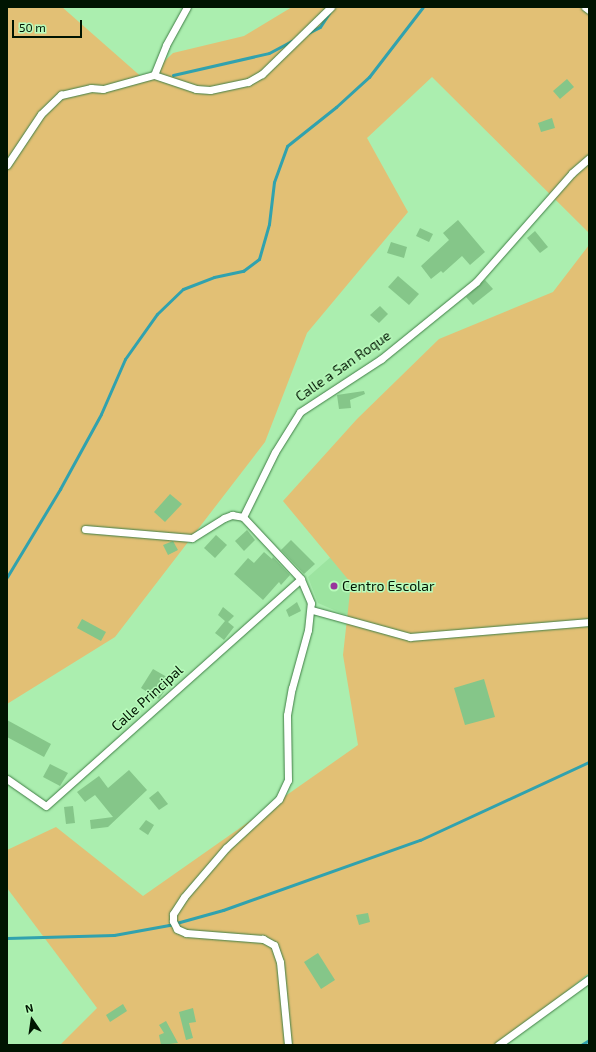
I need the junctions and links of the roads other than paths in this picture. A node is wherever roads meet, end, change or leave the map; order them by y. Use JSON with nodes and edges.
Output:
{"nodes":[{"id":1,"x":187,"y":7,"type":"edge"},
{"id":2,"x":331,"y":7,"type":"edge"},
{"id":3,"x":585,"y":7,"type":"edge"},
{"id":4,"x":589,"y":10,"type":"edge"},
{"id":5,"x":154,"y":75,"type":"junction"},
{"id":6,"x":589,"y":158,"type":"edge"},
{"id":7,"x":7,"y":165,"type":"edge"},
{"id":8,"x":243,"y":517,"type":"junction"},
{"id":9,"x":86,"y":529,"type":"dead end"},
{"id":10,"x":301,"y":580,"type":"junction"},
{"id":11,"x":312,"y":610,"type":"junction"},
{"id":12,"x":589,"y":622,"type":"edge"},
{"id":13,"x":7,"y":779,"type":"edge"},
{"id":14,"x":589,"y":979,"type":"edge"},
{"id":15,"x":288,"y":1045,"type":"edge"},
{"id":16,"x":498,"y":1045,"type":"edge"}],
"edges":[{"from":1,"to":5,"type":"street"},
{"from":2,"to":5,"type":"street"},
{"from":3,"to":4,"type":"street"},
{"from":5,"to":7,"type":"street"},
{"from":6,"to":8,"type":"street","name":"Calle a San Roque"},
{"from":8,"to":9,"type":"street"},
{"from":8,"to":10,"type":"street"},
{"from":10,"to":11,"type":"street"},
{"from":10,"to":13,"type":"street","name":"Calle Principal"},
{"from":11,"to":12,"type":"street"},
{"from":11,"to":15,"type":"street"},
{"from":14,"to":16,"type":"street"}]}
